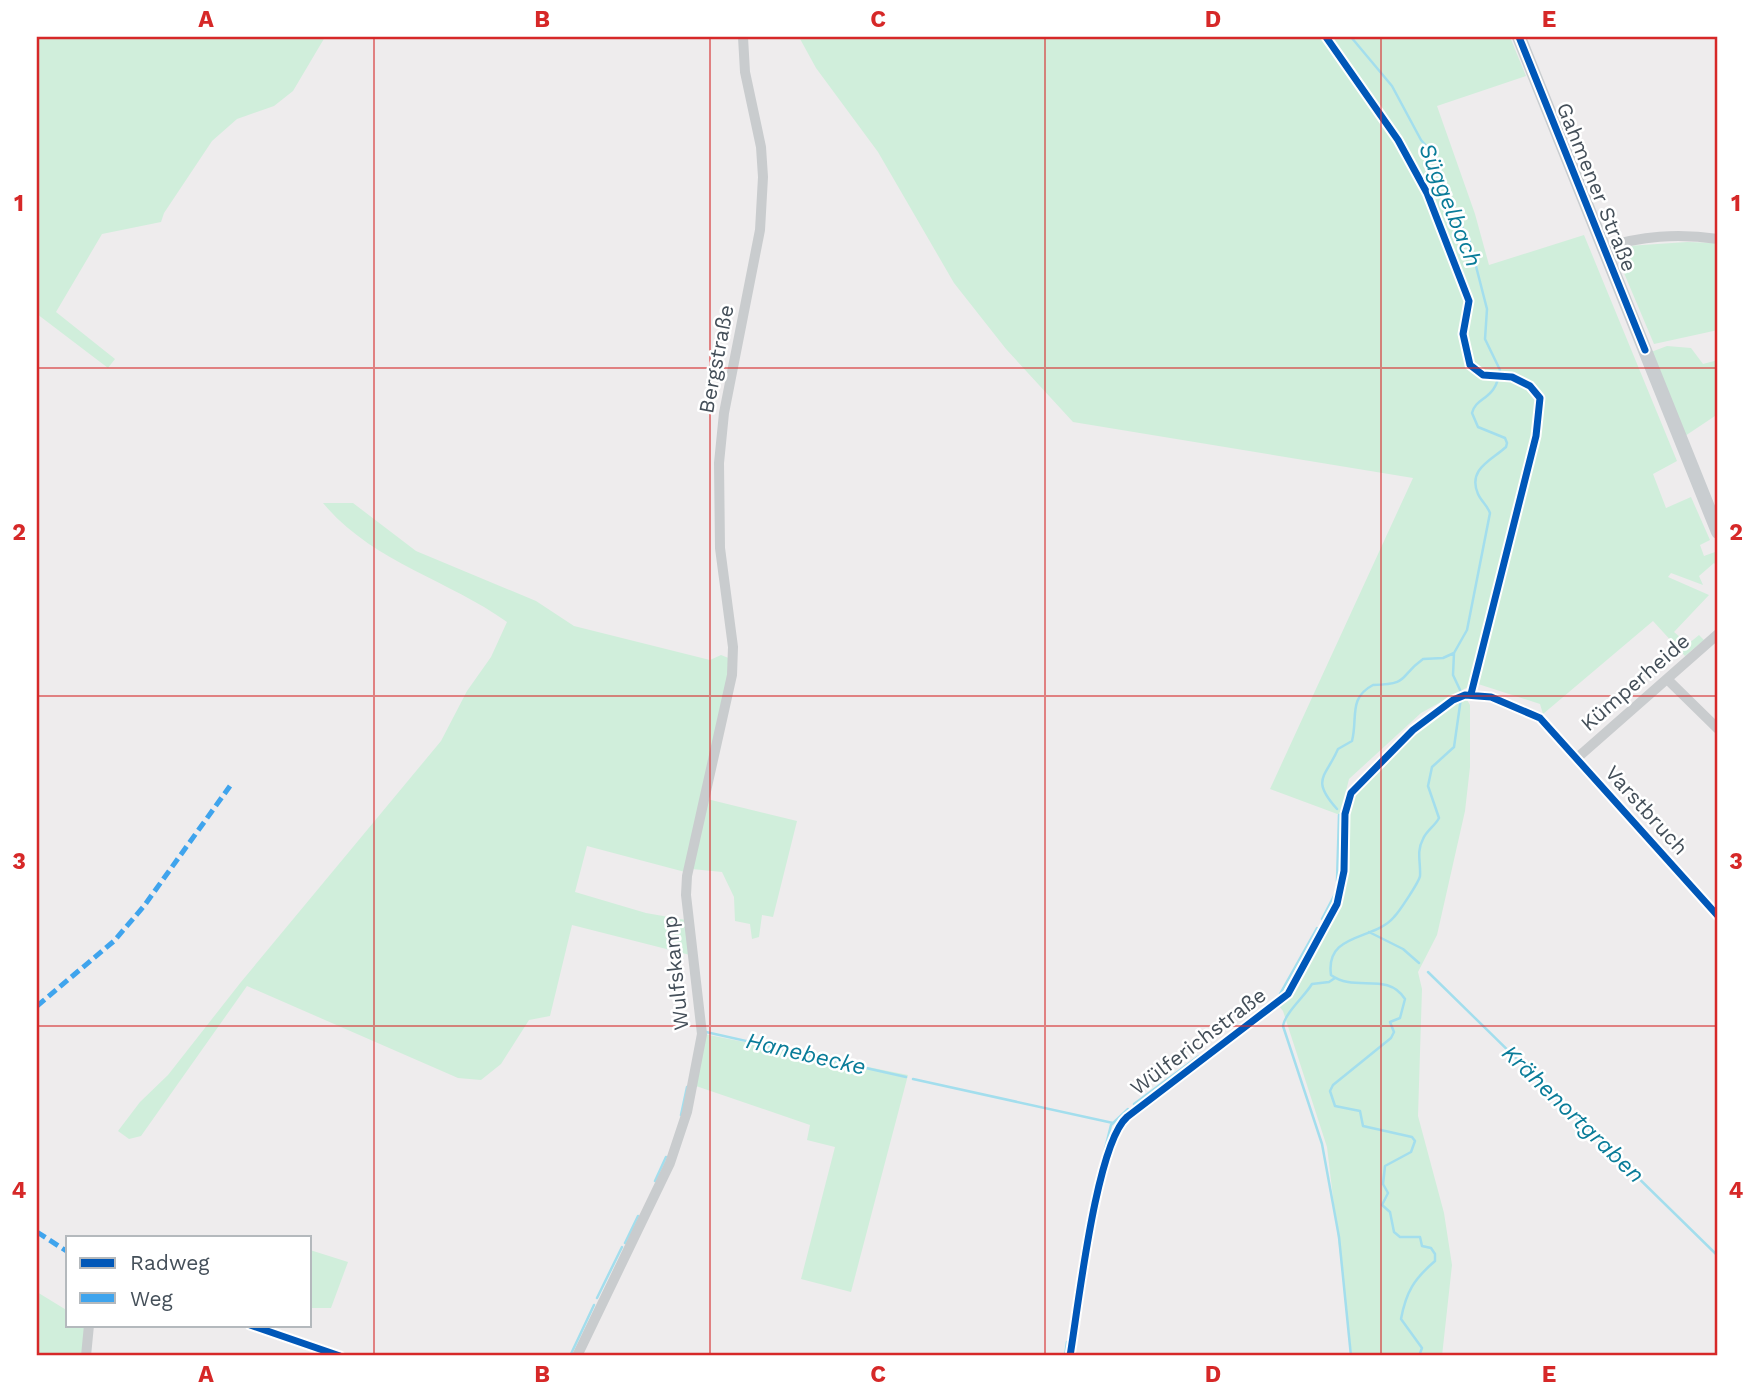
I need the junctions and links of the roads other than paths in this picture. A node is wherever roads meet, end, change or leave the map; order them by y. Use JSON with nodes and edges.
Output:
{"nodes":[{"id":1,"x":743,"y":37,"type":"edge"},
{"id":2,"x":1520,"y":37,"type":"edge"},
{"id":3,"x":1718,"y":239,"type":"edge"},
{"id":4,"x":1602,"y":248,"type":"junction"},
{"id":5,"x":1718,"y":532,"type":"edge"},
{"id":6,"x":1718,"y":634,"type":"edge"},
{"id":7,"x":1667,"y":679,"type":"junction"},
{"id":8,"x":729,"y":691,"type":"joint"},
{"id":9,"x":1718,"y":729,"type":"edge"},
{"id":10,"x":1577,"y":758,"type":"junction"},
{"id":11,"x":1718,"y":916,"type":"edge"},
{"id":12,"x":89,"y":1326,"type":"edge"},
{"id":13,"x":253,"y":1326,"type":"edge"},
{"id":14,"x":86,"y":1356,"type":"edge"},
{"id":15,"x":340,"y":1356,"type":"edge"},
{"id":16,"x":577,"y":1356,"type":"edge"},
{"id":17,"x":1070,"y":1356,"type":"edge"}],
"edges":[{"from":1,"to":8,"type":"street","name":"Bergstraße"},
{"from":2,"to":4,"type":"main road","name":"Gahmener Straße"},
{"from":3,"to":4,"type":"street"},
{"from":4,"to":5,"type":"main road","name":"Gahmener Straße"},
{"from":6,"to":7,"type":"street","name":"Kümperheide"},
{"from":7,"to":9,"type":"street"},
{"from":7,"to":10,"type":"street","name":"Kümperheide"},
{"from":8,"to":16,"type":"street","name":"Wulfskamp"},
{"from":10,"to":11,"type":"street","name":"Varstbruch"},
{"from":10,"to":17,"type":"street","name":"Wülferichstraße"},
{"from":12,"to":14,"type":"street"},
{"from":13,"to":15,"type":"street"}]}
